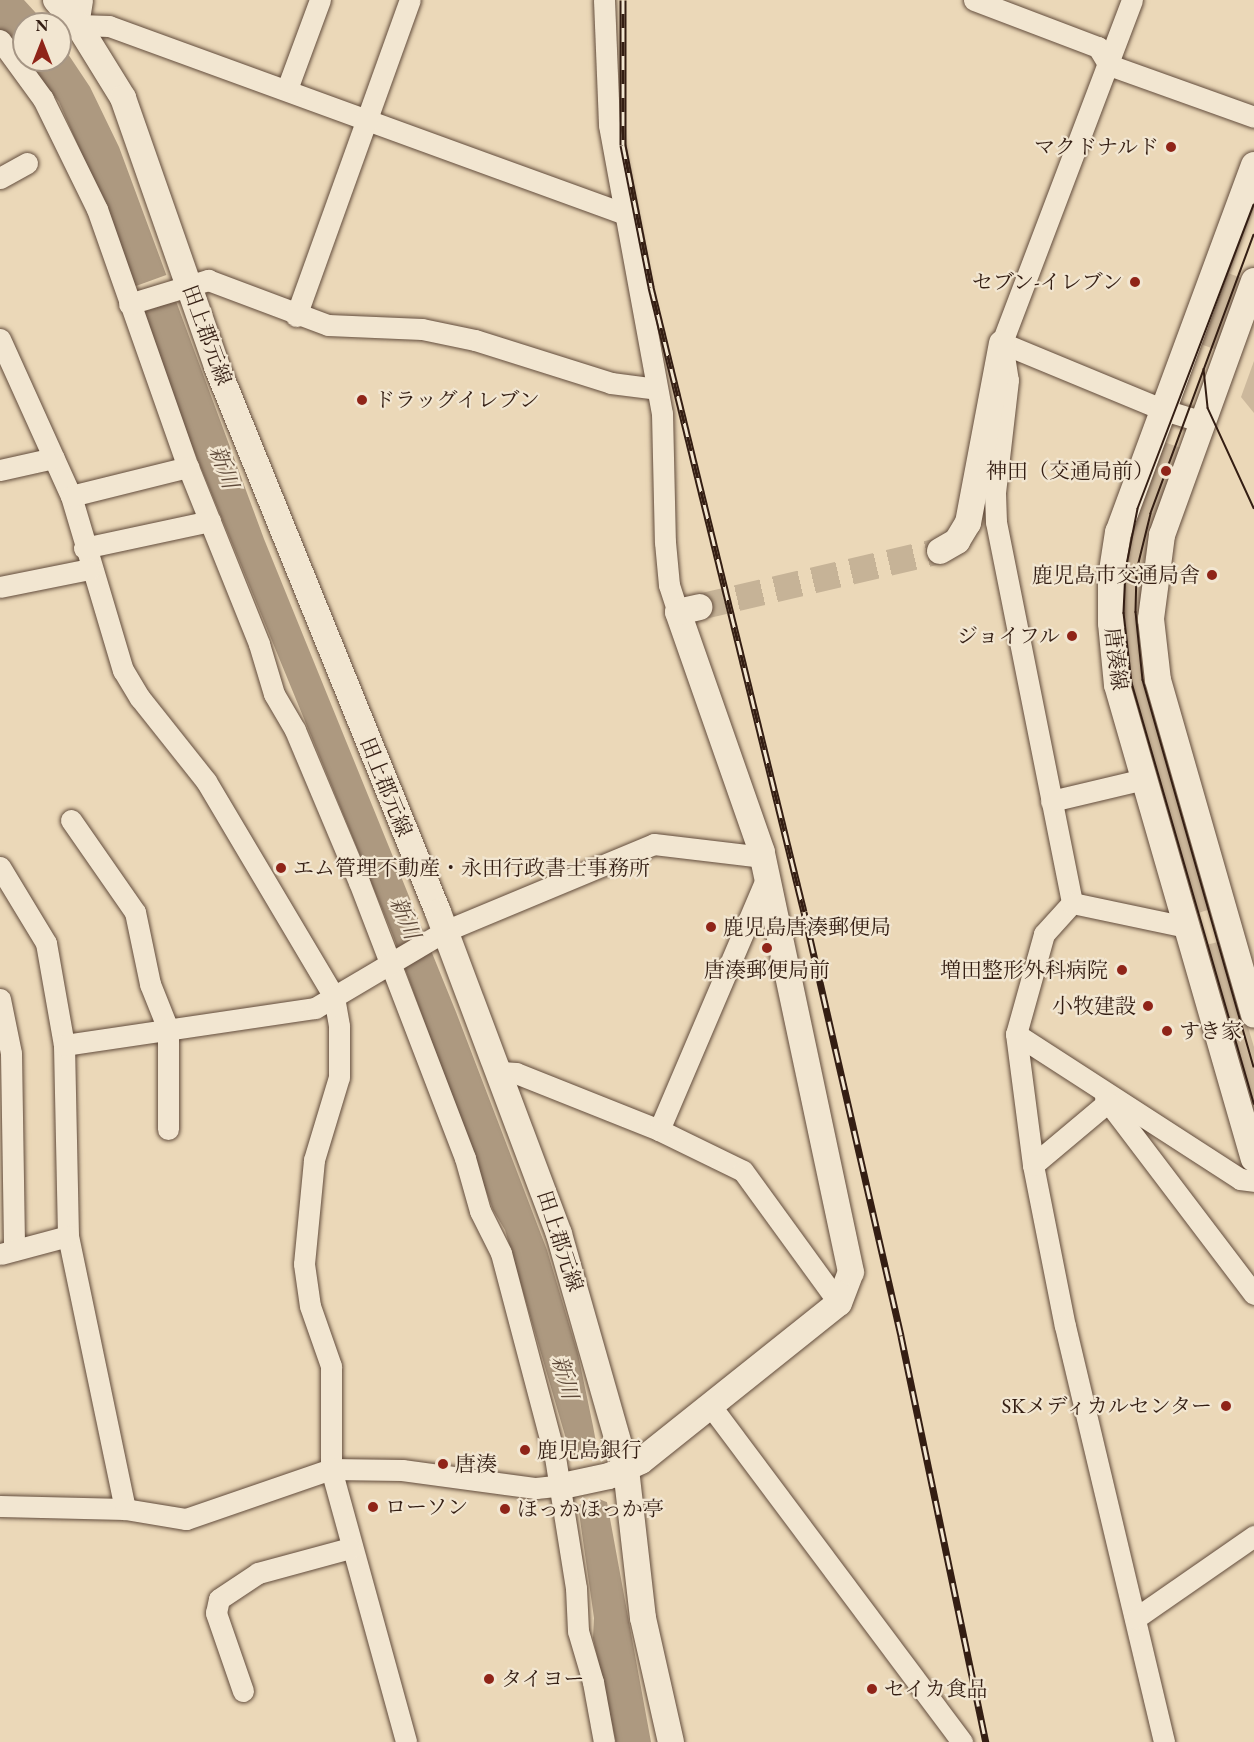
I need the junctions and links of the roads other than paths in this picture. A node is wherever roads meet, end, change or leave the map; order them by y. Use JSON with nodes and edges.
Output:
{"nodes":[{"id":1,"x":56,"y":0,"type":"edge"},
{"id":2,"x":320,"y":0,"type":"edge"},
{"id":3,"x":410,"y":0,"type":"edge"},
{"id":4,"x":604,"y":0,"type":"edge"},
{"id":5,"x":974,"y":0,"type":"edge"},
{"id":6,"x":1132,"y":0,"type":"edge"},
{"id":7,"x":80,"y":12,"type":"edge"},
{"id":8,"x":0,"y":40,"type":"edge"},
{"id":9,"x":1109,"y":65,"type":"junction"},
{"id":10,"x":287,"y":90,"type":"junction"},
{"id":11,"x":1254,"y":117,"type":"edge"},
{"id":12,"x":368,"y":118,"type":"junction"},
{"id":13,"x":27,"y":163,"type":"dead end"},
{"id":14,"x":1254,"y":165,"type":"edge"},
{"id":15,"x":0,"y":178,"type":"edge"},
{"id":16,"x":625,"y":214,"type":"junction"},
{"id":17,"x":1254,"y":281,"type":"edge"},
{"id":18,"x":187,"y":284,"type":"junction"},
{"id":19,"x":129,"y":304,"type":"junction"},
{"id":20,"x":296,"y":316,"type":"junction"},
{"id":21,"x":0,"y":339,"type":"edge"},
{"id":22,"x":1002,"y":344,"type":"junction"},
{"id":23,"x":657,"y":389,"type":"junction"},
{"id":24,"x":1161,"y":409,"type":"junction"},
{"id":25,"x":1203,"y":422,"type":"junction"},
{"id":26,"x":54,"y":458,"type":"junction"},
{"id":27,"x":189,"y":467,"type":"junction"},
{"id":28,"x":0,"y":470,"type":"edge"},
{"id":29,"x":71,"y":496,"type":"junction"},
{"id":30,"x":210,"y":521,"type":"junction"},
{"id":31,"x":940,"y":551,"type":"tunnel mouth"},
{"id":32,"x":87,"y":558,"type":"junction"},
{"id":33,"x":0,"y":587,"type":"edge"},
{"id":34,"x":689,"y":610,"type":"joint"},
{"id":35,"x":1144,"y":779,"type":"junction"},
{"id":36,"x":1051,"y":801,"type":"junction"},
{"id":37,"x":71,"y":820,"type":"dead end"},
{"id":38,"x":0,"y":867,"type":"edge"},
{"id":39,"x":765,"y":867,"type":"junction"},
{"id":40,"x":1072,"y":903,"type":"junction"},
{"id":41,"x":1186,"y":927,"type":"junction"},
{"id":42,"x":441,"y":933,"type":"junction"},
{"id":43,"x":390,"y":963,"type":"junction"},
{"id":44,"x":334,"y":997,"type":"junction"},
{"id":45,"x":0,"y":999,"type":"edge"},
{"id":46,"x":1254,"y":1015,"type":"edge"},
{"id":47,"x":168,"y":1029,"type":"junction"},
{"id":48,"x":1016,"y":1034,"type":"junction"},
{"id":49,"x":64,"y":1045,"type":"junction"},
{"id":50,"x":501,"y":1072,"type":"junction"},
{"id":51,"x":1094,"y":1083,"type":"junction"},
{"id":52,"x":1108,"y":1102,"type":"junction"},
{"id":53,"x":168,"y":1130,"type":"dead end"},
{"id":54,"x":659,"y":1130,"type":"junction"},
{"id":55,"x":1254,"y":1159,"type":"edge"},
{"id":56,"x":1033,"y":1165,"type":"junction"},
{"id":57,"x":1254,"y":1181,"type":"edge"},
{"id":58,"x":68,"y":1236,"type":"junction"},
{"id":59,"x":7,"y":1252,"type":"edge"},
{"id":60,"x":1254,"y":1294,"type":"edge"},
{"id":61,"x":839,"y":1303,"type":"junction"},
{"id":62,"x":710,"y":1405,"type":"junction"},
{"id":63,"x":331,"y":1468,"type":"junction"},
{"id":64,"x":617,"y":1472,"type":"junction"},
{"id":65,"x":563,"y":1486,"type":"junction"},
{"id":66,"x":0,"y":1506,"type":"edge"},
{"id":67,"x":125,"y":1509,"type":"junction"},
{"id":68,"x":1254,"y":1536,"type":"edge"},
{"id":69,"x":350,"y":1548,"type":"junction"},
{"id":70,"x":1136,"y":1618,"type":"junction"},
{"id":71,"x":243,"y":1691,"type":"dead end"},
{"id":72,"x":1165,"y":1737,"type":"edge"},
{"id":73,"x":406,"y":1742,"type":"edge"},
{"id":74,"x":604,"y":1742,"type":"edge"},
{"id":75,"x":671,"y":1742,"type":"edge"},
{"id":76,"x":962,"y":1742,"type":"edge"}],
"edges":[{"from":1,"to":7,"type":"street","name":"田上郡元線"},
{"from":2,"to":10,"type":"street"},
{"from":3,"to":12,"type":"street"},
{"from":4,"to":16,"type":"street"},
{"from":5,"to":9,"type":"street"},
{"from":6,"to":9,"type":"street"},
{"from":7,"to":10,"type":"street"},
{"from":7,"to":18,"type":"street","name":"田上郡元線"},
{"from":8,"to":19,"type":"street"},
{"from":9,"to":11,"type":"street"},
{"from":9,"to":22,"type":"street"},
{"from":10,"to":12,"type":"street"},
{"from":12,"to":16,"type":"street"},
{"from":12,"to":20,"type":"street"},
{"from":13,"to":15,"type":"street"},
{"from":14,"to":24,"type":"street","name":"唐湊線"},
{"from":16,"to":23,"type":"street"},
{"from":17,"to":25,"type":"street","name":"唐湊線"},
{"from":18,"to":19,"type":"street"},
{"from":18,"to":20,"type":"street"},
{"from":18,"to":42,"type":"street","name":"田上郡元線"},
{"from":19,"to":27,"type":"street"},
{"from":20,"to":23,"type":"street"},
{"from":21,"to":26,"type":"street"},
{"from":22,"to":24,"type":"street"},
{"from":22,"to":31,"type":"street"},
{"from":22,"to":36,"type":"street"},
{"from":23,"to":34,"type":"street"},
{"from":24,"to":25,"type":"street"},
{"from":24,"to":35,"type":"street","name":"唐湊線"},
{"from":25,"to":46,"type":"street","name":"唐湊線"},
{"from":26,"to":28,"type":"street"},
{"from":26,"to":29,"type":"street"},
{"from":27,"to":29,"type":"street"},
{"from":27,"to":30,"type":"street"},
{"from":29,"to":32,"type":"street"},
{"from":30,"to":32,"type":"street"},
{"from":30,"to":43,"type":"street"},
{"from":32,"to":33,"type":"street"},
{"from":32,"to":44,"type":"street"},
{"from":34,"to":39,"type":"street"},
{"from":35,"to":36,"type":"street"},
{"from":35,"to":41,"type":"street","name":"唐湊線"},
{"from":36,"to":40,"type":"street"},
{"from":37,"to":47,"type":"street"},
{"from":38,"to":49,"type":"street"},
{"from":39,"to":42,"type":"street"},
{"from":39,"to":54,"type":"street"},
{"from":39,"to":61,"type":"street"},
{"from":40,"to":41,"type":"street"},
{"from":40,"to":48,"type":"street"},
{"from":41,"to":55,"type":"street","name":"唐湊線"},
{"from":42,"to":43,"type":"street"},
{"from":42,"to":50,"type":"street","name":"田上郡元線"},
{"from":43,"to":44,"type":"street"},
{"from":43,"to":65,"type":"street"},
{"from":44,"to":47,"type":"street"},
{"from":44,"to":63,"type":"street"},
{"from":45,"to":59,"type":"street"},
{"from":47,"to":49,"type":"street"},
{"from":47,"to":53,"type":"street"},
{"from":48,"to":51,"type":"street"},
{"from":48,"to":56,"type":"street"},
{"from":49,"to":58,"type":"street"},
{"from":50,"to":54,"type":"street"},
{"from":50,"to":64,"type":"street","name":"田上郡元線"},
{"from":51,"to":52,"type":"street"},
{"from":51,"to":57,"type":"street"},
{"from":52,"to":56,"type":"street"},
{"from":52,"to":60,"type":"street"},
{"from":54,"to":61,"type":"street"},
{"from":56,"to":70,"type":"street"},
{"from":58,"to":59,"type":"street"},
{"from":58,"to":67,"type":"street"},
{"from":61,"to":62,"type":"street"},
{"from":62,"to":64,"type":"street"},
{"from":62,"to":76,"type":"street"},
{"from":63,"to":65,"type":"street"},
{"from":63,"to":67,"type":"street"},
{"from":63,"to":69,"type":"street"},
{"from":64,"to":65,"type":"street"},
{"from":64,"to":75,"type":"street","name":"田上郡元線"},
{"from":65,"to":74,"type":"street"},
{"from":66,"to":67,"type":"street"},
{"from":68,"to":70,"type":"street"},
{"from":69,"to":71,"type":"street"},
{"from":69,"to":73,"type":"street"},
{"from":70,"to":72,"type":"street"}]}
